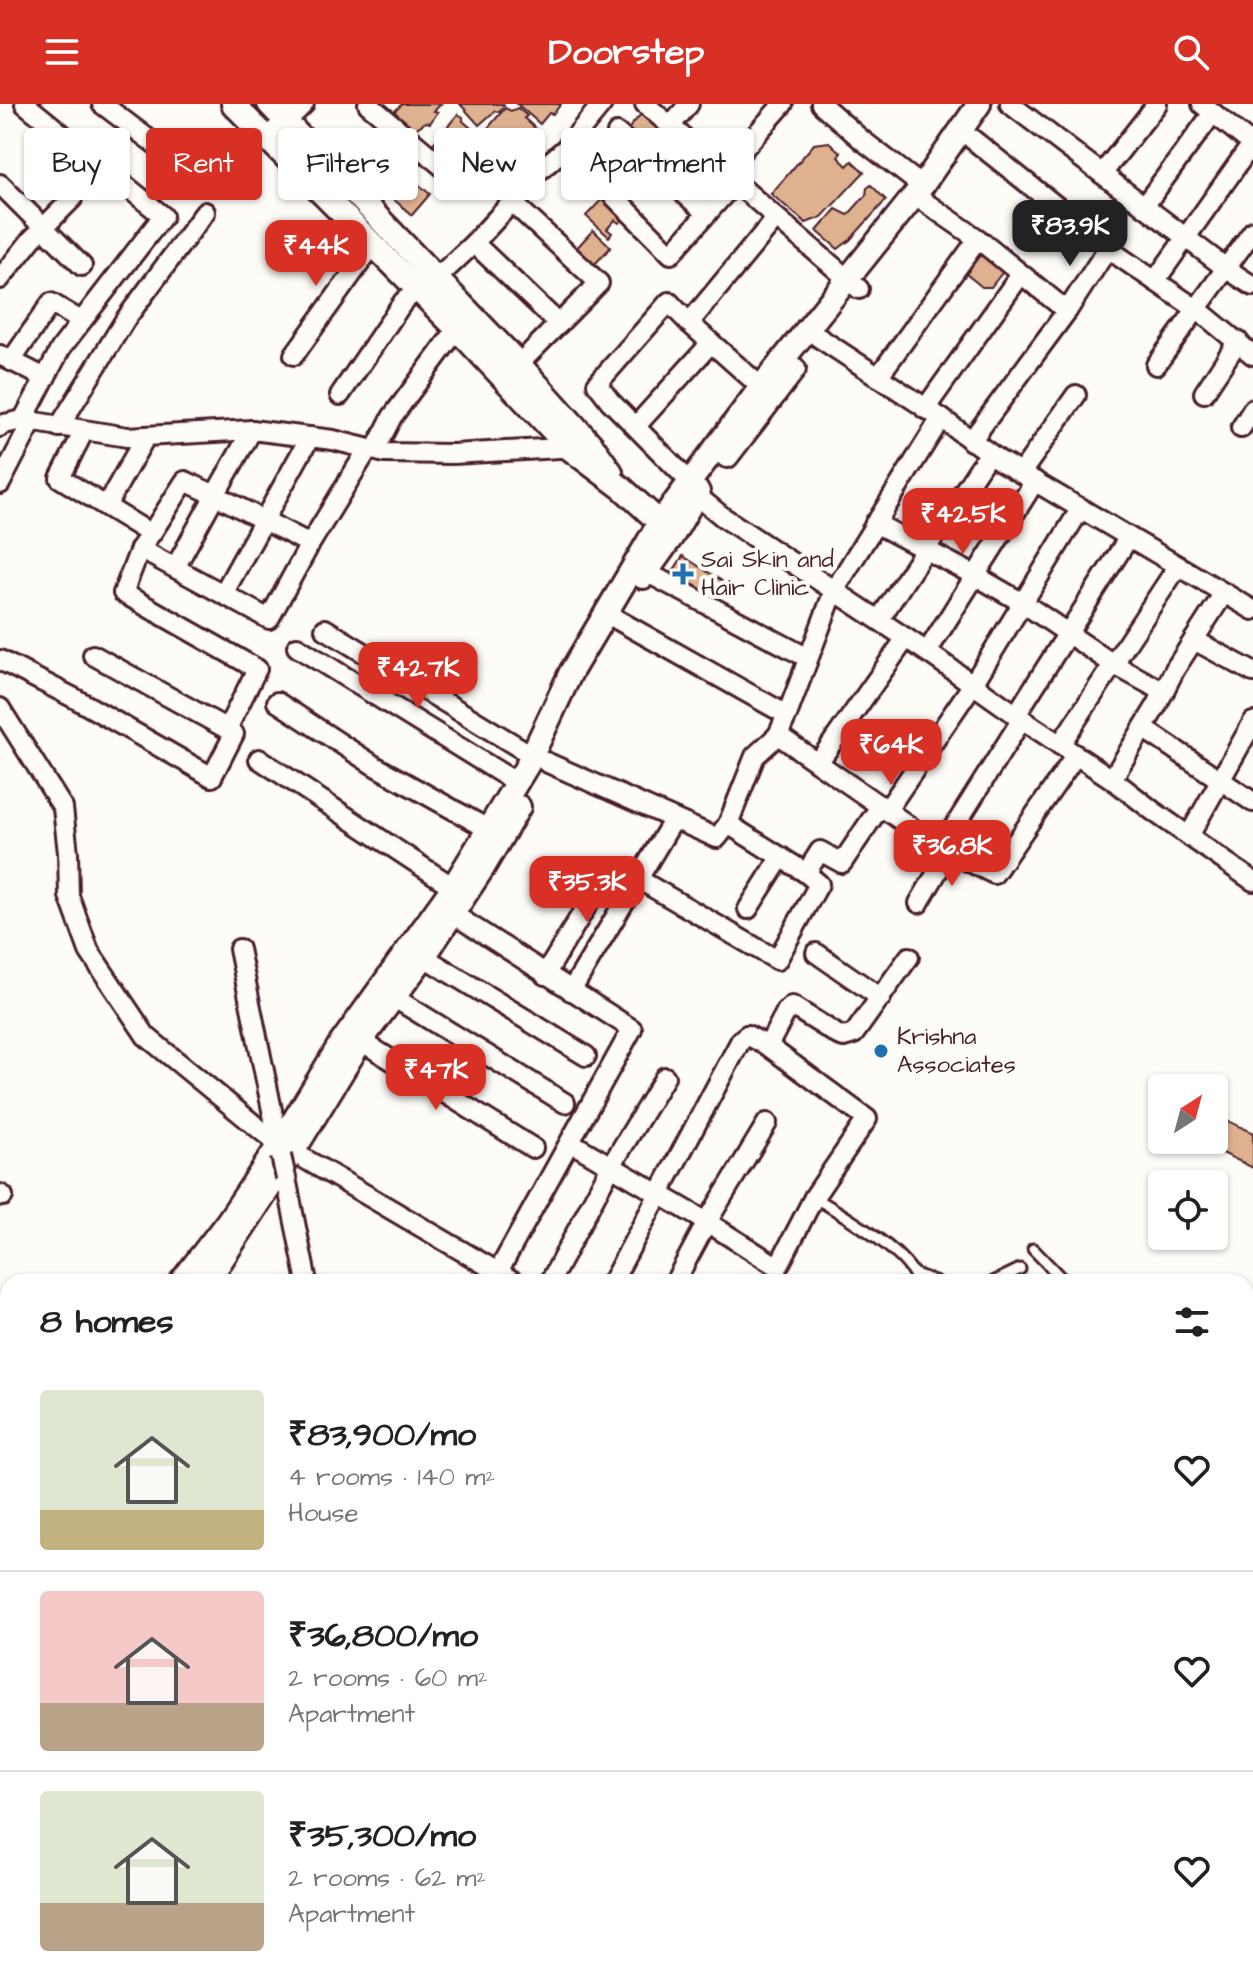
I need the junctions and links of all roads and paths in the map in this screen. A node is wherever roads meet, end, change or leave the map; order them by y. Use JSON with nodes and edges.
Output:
{"nodes":[{"id":1,"x":25,"y":104,"type":"edge"},
{"id":2,"x":102,"y":104,"type":"edge"},
{"id":3,"x":233,"y":104,"type":"edge"},
{"id":4,"x":269,"y":104,"type":"edge"},
{"id":5,"x":304,"y":104,"type":"edge"},
{"id":6,"x":368,"y":104,"type":"edge"},
{"id":7,"x":602,"y":104,"type":"edge"},
{"id":8,"x":645,"y":104,"type":"edge"},
{"id":9,"x":689,"y":104,"type":"edge"},
{"id":10,"x":783,"y":104,"type":"edge"},
{"id":11,"x":821,"y":104,"type":"edge"},
{"id":12,"x":979,"y":104,"type":"edge"},
{"id":13,"x":996,"y":104,"type":"edge"},
{"id":14,"x":1010,"y":104,"type":"edge"},
{"id":15,"x":1157,"y":104,"type":"edge"},
{"id":16,"x":1207,"y":108,"type":"edge"},
{"id":17,"x":287,"y":121,"type":"junction"},
{"id":18,"x":670,"y":126,"type":"junction"},
{"id":19,"x":582,"y":128,"type":"edge"},
{"id":20,"x":672,"y":128,"type":"edge"},
{"id":21,"x":146,"y":137,"type":"edge"},
{"id":22,"x":266,"y":137,"type":"junction"},
{"id":23,"x":972,"y":139,"type":"junction"},
{"id":24,"x":754,"y":143,"type":"edge"},
{"id":25,"x":1252,"y":145,"type":"edge"},
{"id":26,"x":561,"y":152,"type":"edge"},
{"id":27,"x":434,"y":159,"type":"edge"},
{"id":28,"x":1102,"y":174,"type":"junction"},
{"id":29,"x":924,"y":194,"type":"junction"},
{"id":30,"x":3,"y":195,"type":"edge"},
{"id":31,"x":754,"y":199,"type":"edge"},
{"id":32,"x":71,"y":200,"type":"edge"},
{"id":33,"x":618,"y":200,"type":"edge"},
{"id":34,"x":691,"y":200,"type":"edge"},
{"id":35,"x":715,"y":200,"type":"edge"},
{"id":36,"x":512,"y":202,"type":"junction"},
{"id":37,"x":1144,"y":206,"type":"junction"},
{"id":38,"x":205,"y":212,"type":"dead end"},
{"id":39,"x":707,"y":214,"type":"junction"},
{"id":40,"x":776,"y":218,"type":"junction"},
{"id":41,"x":44,"y":227,"type":"junction"},
{"id":42,"x":1253,"y":231,"type":"edge"},
{"id":43,"x":1185,"y":236,"type":"junction"},
{"id":44,"x":978,"y":239,"type":"junction"},
{"id":45,"x":474,"y":243,"type":"junction"},
{"id":46,"x":372,"y":246,"type":"junction"},
{"id":47,"x":1108,"y":248,"type":"junction"},
{"id":48,"x":82,"y":266,"type":"dead end"},
{"id":49,"x":1227,"y":269,"type":"junction"},
{"id":50,"x":1021,"y":274,"type":"junction"},
{"id":51,"x":0,"y":279,"type":"edge"},
{"id":52,"x":1155,"y":281,"type":"junction"},
{"id":53,"x":427,"y":284,"type":"junction"},
{"id":54,"x":853,"y":284,"type":"junction"},
{"id":55,"x":1253,"y":286,"type":"edge"},
{"id":56,"x":1197,"y":310,"type":"junction"},
{"id":57,"x":1067,"y":311,"type":"junction"},
{"id":58,"x":81,"y":321,"type":"junction"},
{"id":59,"x":689,"y":323,"type":"junction"},
{"id":60,"x":559,"y":324,"type":"junction"},
{"id":61,"x":457,"y":329,"type":"junction"},
{"id":62,"x":818,"y":337,"type":"junction"},
{"id":63,"x":1238,"y":341,"type":"junction"},
{"id":64,"x":711,"y":343,"type":"junction"},
{"id":65,"x":294,"y":355,"type":"dead end"},
{"id":66,"x":1253,"y":355,"type":"edge"},
{"id":67,"x":6,"y":358,"type":"edge"},
{"id":68,"x":519,"y":364,"type":"junction"},
{"id":69,"x":1156,"y":365,"type":"dead end"},
{"id":70,"x":878,"y":377,"type":"junction"},
{"id":71,"x":45,"y":378,"type":"junction"},
{"id":72,"x":761,"y":387,"type":"junction"},
{"id":73,"x":1204,"y":393,"type":"dead end"},
{"id":74,"x":340,"y":395,"type":"dead end"},
{"id":75,"x":1076,"y":395,"type":"dead end"},
{"id":76,"x":1253,"y":409,"type":"edge"},
{"id":77,"x":933,"y":414,"type":"junction"},
{"id":78,"x":28,"y":421,"type":"junction"},
{"id":79,"x":636,"y":426,"type":"junction"},
{"id":80,"x":0,"y":427,"type":"edge"},
{"id":81,"x":59,"y":427,"type":"junction"},
{"id":82,"x":1241,"y":428,"type":"dead end"},
{"id":83,"x":252,"y":430,"type":"junction"},
{"id":84,"x":84,"y":431,"type":"junction"},
{"id":85,"x":146,"y":436,"type":"junction"},
{"id":86,"x":310,"y":437,"type":"junction"},
{"id":87,"x":971,"y":441,"type":"junction"},
{"id":88,"x":581,"y":446,"type":"junction"},
{"id":89,"x":372,"y":449,"type":"junction"},
{"id":90,"x":989,"y":453,"type":"junction"},
{"id":91,"x":1028,"y":477,"type":"junction"},
{"id":92,"x":0,"y":484,"type":"edge"},
{"id":93,"x":693,"y":488,"type":"junction"},
{"id":94,"x":215,"y":495,"type":"junction"},
{"id":95,"x":106,"y":506,"type":"junction"},
{"id":96,"x":1081,"y":508,"type":"junction"},
{"id":97,"x":264,"y":520,"type":"junction"},
{"id":98,"x":875,"y":523,"type":"junction"},
{"id":99,"x":666,"y":528,"type":"junction"},
{"id":100,"x":1129,"y":537,"type":"junction"},
{"id":101,"x":146,"y":541,"type":"junction"},
{"id":102,"x":310,"y":544,"type":"junction"},
{"id":103,"x":926,"y":549,"type":"junction"},
{"id":104,"x":1178,"y":566,"type":"junction"},
{"id":105,"x":175,"y":568,"type":"junction"},
{"id":106,"x":646,"y":572,"type":"junction"},
{"id":107,"x":976,"y":576,"type":"junction"},
{"id":108,"x":834,"y":591,"type":"junction"},
{"id":109,"x":1224,"y":593,"type":"junction"},
{"id":110,"x":223,"y":594,"type":"junction"},
{"id":111,"x":1023,"y":603,"type":"junction"},
{"id":112,"x":1253,"y":610,"type":"edge"},
{"id":113,"x":616,"y":619,"type":"junction"},
{"id":114,"x":879,"y":620,"type":"junction"},
{"id":115,"x":325,"y":629,"type":"dead end"},
{"id":116,"x":1068,"y":633,"type":"junction"},
{"id":117,"x":906,"y":638,"type":"junction"},
{"id":118,"x":1194,"y":640,"type":"junction"},
{"id":119,"x":297,"y":647,"type":"dead end"},
{"id":120,"x":927,"y":652,"type":"junction"},
{"id":121,"x":93,"y":655,"type":"dead end"},
{"id":122,"x":808,"y":658,"type":"junction"},
{"id":123,"x":0,"y":660,"type":"edge"},
{"id":124,"x":1113,"y":664,"type":"junction"},
{"id":125,"x":1253,"y":672,"type":"edge"},
{"id":126,"x":973,"y":684,"type":"junction"},
{"id":127,"x":1164,"y":692,"type":"junction"},
{"id":128,"x":277,"y":702,"type":"dead end"},
{"id":129,"x":0,"y":708,"type":"edge"},
{"id":130,"x":787,"y":715,"type":"junction"},
{"id":131,"x":1019,"y":717,"type":"junction"},
{"id":132,"x":1253,"y":722,"type":"edge"},
{"id":133,"x":1143,"y":728,"type":"junction"},
{"id":134,"x":227,"y":729,"type":"junction"},
{"id":135,"x":778,"y":735,"type":"junction"},
{"id":136,"x":1068,"y":750,"type":"junction"},
{"id":137,"x":259,"y":759,"type":"dead end"},
{"id":138,"x":540,"y":759,"type":"junction"},
{"id":139,"x":818,"y":763,"type":"junction"},
{"id":140,"x":1112,"y":779,"type":"junction"},
{"id":141,"x":1221,"y":779,"type":"junction"},
{"id":142,"x":517,"y":783,"type":"junction"},
{"id":143,"x":1253,"y":802,"type":"edge"},
{"id":144,"x":884,"y":808,"type":"junction"},
{"id":145,"x":674,"y":819,"type":"junction"},
{"id":146,"x":728,"y":824,"type":"junction"},
{"id":147,"x":488,"y":829,"type":"junction"},
{"id":148,"x":1189,"y":836,"type":"junction"},
{"id":149,"x":945,"y":850,"type":"junction"},
{"id":150,"x":781,"y":857,"type":"junction"},
{"id":151,"x":607,"y":872,"type":"dead end"},
{"id":152,"x":806,"y":873,"type":"junction"},
{"id":153,"x":638,"y":879,"type":"junction"},
{"id":154,"x":1253,"y":881,"type":"edge"},
{"id":155,"x":453,"y":887,"type":"junction"},
{"id":156,"x":919,"y":903,"type":"dead end"},
{"id":157,"x":748,"y":909,"type":"dead end"},
{"id":158,"x":453,"y":914,"type":"junction"},
{"id":159,"x":239,"y":949,"type":"dead end"},
{"id":160,"x":816,"y":953,"type":"dead end"},
{"id":161,"x":424,"y":957,"type":"junction"},
{"id":162,"x":909,"y":957,"type":"dead end"},
{"id":163,"x":545,"y":975,"type":"junction"},
{"id":164,"x":571,"y":991,"type":"junction"},
{"id":165,"x":393,"y":997,"type":"junction"},
{"id":166,"x":881,"y":998,"type":"junction"},
{"id":167,"x":361,"y":1041,"type":"junction"},
{"id":168,"x":768,"y":1046,"type":"junction"},
{"id":169,"x":586,"y":1056,"type":"dead end"},
{"id":170,"x":665,"y":1077,"type":"dead end"},
{"id":171,"x":565,"y":1103,"type":"dead end"},
{"id":172,"x":767,"y":1123,"type":"dead end"},
{"id":173,"x":570,"y":1142,"type":"junction"},
{"id":174,"x":533,"y":1148,"type":"dead end"},
{"id":175,"x":284,"y":1151,"type":"junction"},
{"id":176,"x":611,"y":1166,"type":"junction"},
{"id":177,"x":660,"y":1195,"type":"junction"},
{"id":178,"x":814,"y":1197,"type":"junction"},
{"id":179,"x":707,"y":1222,"type":"junction"},
{"id":180,"x":1033,"y":1249,"type":"dead end"},
{"id":181,"x":1020,"y":1269,"type":"dead end"},
{"id":182,"x":498,"y":1272,"type":"junction"},
{"id":183,"x":187,"y":1274,"type":"edge"},
{"id":184,"x":212,"y":1274,"type":"edge"},
{"id":185,"x":305,"y":1274,"type":"edge"},
{"id":186,"x":501,"y":1274,"type":"edge"},
{"id":187,"x":554,"y":1274,"type":"edge"},
{"id":188,"x":616,"y":1274,"type":"edge"},
{"id":189,"x":679,"y":1274,"type":"edge"},
{"id":190,"x":913,"y":1274,"type":"edge"},
{"id":191,"x":1010,"y":1274,"type":"edge"},
{"id":192,"x":1057,"y":1274,"type":"edge"}],
"edges":[{"from":1,"to":58,"type":"street"},
{"from":2,"to":21,"type":"street"},
{"from":3,"to":22,"type":"street"},
{"from":4,"to":17,"type":"street"},
{"from":5,"to":17,"type":"street"},
{"from":6,"to":27,"type":"street"},
{"from":7,"to":19,"type":"street"},
{"from":8,"to":18,"type":"street"},
{"from":9,"to":18,"type":"street"},
{"from":10,"to":24,"type":"street"},
{"from":11,"to":29,"type":"street"},
{"from":12,"to":29,"type":"street"},
{"from":13,"to":23,"type":"street"},
{"from":14,"to":28,"type":"street"},
{"from":15,"to":28,"type":"street"},
{"from":16,"to":25,"type":"street"},
{"from":16,"to":37,"type":"street"},
{"from":17,"to":22,"type":"street"},
{"from":17,"to":53,"type":"street"},
{"from":18,"to":20,"type":"street"},
{"from":22,"to":46,"type":"street"},
{"from":23,"to":29,"type":"street"},
{"from":23,"to":47,"type":"street"},
{"from":25,"to":43,"type":"street"},
{"from":26,"to":36,"type":"street"},
{"from":28,"to":37,"type":"street"},
{"from":29,"to":44,"type":"street"},
{"from":29,"to":54,"type":"street"},
{"from":30,"to":41,"type":"street"},
{"from":31,"to":40,"type":"street"},
{"from":32,"to":41,"type":"street"},
{"from":33,"to":39,"type":"street"},
{"from":34,"to":39,"type":"street"},
{"from":35,"to":39,"type":"street"},
{"from":36,"to":45,"type":"street"},
{"from":36,"to":60,"type":"street"},
{"from":37,"to":43,"type":"street"},
{"from":38,"to":81,"type":"street"},
{"from":40,"to":54,"type":"street"},
{"from":40,"to":59,"type":"street"},
{"from":41,"to":48,"type":"street"},
{"from":41,"to":51,"type":"street"},
{"from":42,"to":49,"type":"street"},
{"from":43,"to":49,"type":"street"},
{"from":43,"to":52,"type":"street"},
{"from":44,"to":50,"type":"street"},
{"from":44,"to":70,"type":"street"},
{"from":45,"to":53,"type":"street"},
{"from":45,"to":60,"type":"street"},
{"from":46,"to":53,"type":"street"},
{"from":46,"to":65,"type":"street"},
{"from":47,"to":52,"type":"street"},
{"from":47,"to":57,"type":"street"},
{"from":49,"to":55,"type":"street"},
{"from":49,"to":56,"type":"street"},
{"from":50,"to":57,"type":"street"},
{"from":50,"to":77,"type":"street"},
{"from":52,"to":56,"type":"street"},
{"from":53,"to":61,"type":"street"},
{"from":53,"to":68,"type":"street"},
{"from":53,"to":74,"type":"street"},
{"from":54,"to":62,"type":"street"},
{"from":54,"to":72,"type":"street"},
{"from":56,"to":63,"type":"street"},
{"from":56,"to":69,"type":"street"},
{"from":57,"to":87,"type":"street"},
{"from":58,"to":67,"type":"street"},
{"from":58,"to":71,"type":"street"},
{"from":59,"to":64,"type":"street"},
{"from":59,"to":79,"type":"street"},
{"from":60,"to":68,"type":"street"},
{"from":61,"to":88,"type":"street"},
{"from":61,"to":89,"type":"street"},
{"from":62,"to":70,"type":"street"},
{"from":62,"to":93,"type":"street"},
{"from":63,"to":66,"type":"street"},
{"from":63,"to":73,"type":"street"},
{"from":64,"to":72,"type":"street"},
{"from":64,"to":79,"type":"street"},
{"from":67,"to":71,"type":"street"},
{"from":68,"to":88,"type":"street"},
{"from":70,"to":77,"type":"street"},
{"from":71,"to":78,"type":"street"},
{"from":72,"to":93,"type":"street"},
{"from":75,"to":91,"type":"street"},
{"from":76,"to":82,"type":"street"},
{"from":77,"to":87,"type":"street"},
{"from":77,"to":98,"type":"street"},
{"from":78,"to":80,"type":"street"},
{"from":78,"to":81,"type":"street"},
{"from":78,"to":92,"type":"street"},
{"from":79,"to":93,"type":"street"},
{"from":81,"to":84,"type":"street"},
{"from":83,"to":85,"type":"street"},
{"from":83,"to":86,"type":"street"},
{"from":83,"to":94,"type":"street"},
{"from":84,"to":85,"type":"street"},
{"from":84,"to":95,"type":"street"},
{"from":85,"to":95,"type":"street"},
{"from":86,"to":89,"type":"street"},
{"from":86,"to":97,"type":"street"},
{"from":87,"to":90,"type":"street"},
{"from":88,"to":89,"type":"street"},
{"from":88,"to":99,"type":"street"},
{"from":89,"to":102,"type":"street"},
{"from":90,"to":91,"type":"street"},
{"from":90,"to":103,"type":"street"},
{"from":91,"to":96,"type":"street"},
{"from":91,"to":107,"type":"street"},
{"from":93,"to":99,"type":"street"},
{"from":93,"to":108,"type":"street"},
{"from":94,"to":97,"type":"street"},
{"from":94,"to":101,"type":"street"},
{"from":94,"to":105,"type":"street"},
{"from":95,"to":101,"type":"street"},
{"from":96,"to":100,"type":"street"},
{"from":96,"to":111,"type":"street"},
{"from":97,"to":102,"type":"street"},
{"from":97,"to":110,"type":"street"},
{"from":98,"to":103,"type":"street"},
{"from":98,"to":108,"type":"street"},
{"from":99,"to":106,"type":"street"},
{"from":99,"to":138,"type":"street"},
{"from":100,"to":104,"type":"street"},
{"from":100,"to":116,"type":"street"},
{"from":101,"to":105,"type":"street"},
{"from":101,"to":134,"type":"street"},
{"from":102,"to":110,"type":"street"},
{"from":103,"to":107,"type":"street"},
{"from":103,"to":114,"type":"street"},
{"from":104,"to":109,"type":"street"},
{"from":104,"to":124,"type":"street"},
{"from":105,"to":110,"type":"street"},
{"from":106,"to":113,"type":"street"},
{"from":106,"to":122,"type":"street"},
{"from":107,"to":111,"type":"street"},
{"from":107,"to":120,"type":"street"},
{"from":108,"to":114,"type":"street"},
{"from":108,"to":122,"type":"street"},
{"from":109,"to":112,"type":"street"},
{"from":109,"to":118,"type":"street"},
{"from":111,"to":116,"type":"street"},
{"from":111,"to":126,"type":"street"},
{"from":113,"to":130,"type":"street"},
{"from":113,"to":138,"type":"street"},
{"from":114,"to":117,"type":"street"},
{"from":115,"to":138,"type":"street"},
{"from":116,"to":124,"type":"street"},
{"from":116,"to":131,"type":"street"},
{"from":117,"to":120,"type":"street"},
{"from":117,"to":139,"type":"street"},
{"from":118,"to":125,"type":"street"},
{"from":118,"to":127,"type":"street"},
{"from":119,"to":142,"type":"street"},
{"from":120,"to":126,"type":"street"},
{"from":121,"to":134,"type":"street"},
{"from":122,"to":130,"type":"street"},
{"from":123,"to":134,"type":"street"},
{"from":124,"to":127,"type":"street"},
{"from":124,"to":136,"type":"street"},
{"from":126,"to":131,"type":"street"},
{"from":126,"to":144,"type":"street"},
{"from":127,"to":133,"type":"street"},
{"from":128,"to":147,"type":"street"},
{"from":129,"to":175,"type":"street"},
{"from":130,"to":135,"type":"street"},
{"from":131,"to":136,"type":"street"},
{"from":131,"to":149,"type":"street"},
{"from":132,"to":141,"type":"street"},
{"from":133,"to":140,"type":"street"},
{"from":133,"to":141,"type":"street"},
{"from":135,"to":139,"type":"street"},
{"from":135,"to":146,"type":"street"},
{"from":136,"to":140,"type":"street"},
{"from":136,"to":149,"type":"street"},
{"from":137,"to":155,"type":"street"},
{"from":138,"to":142,"type":"street"},
{"from":138,"to":145,"type":"street"},
{"from":138,"to":158,"type":"street"},
{"from":139,"to":144,"type":"street"},
{"from":140,"to":148,"type":"street"},
{"from":141,"to":143,"type":"street"},
{"from":141,"to":148,"type":"street"},
{"from":142,"to":147,"type":"street"},
{"from":144,"to":149,"type":"street"},
{"from":144,"to":152,"type":"street"},
{"from":145,"to":146,"type":"street"},
{"from":145,"to":153,"type":"street"},
{"from":146,"to":150,"type":"street"},
{"from":147,"to":155,"type":"street"},
{"from":148,"to":154,"type":"street"},
{"from":149,"to":156,"type":"street"},
{"from":150,"to":152,"type":"street"},
{"from":150,"to":157,"type":"street"},
{"from":151,"to":163,"type":"street"},
{"from":152,"to":153,"type":"street"},
{"from":153,"to":164,"type":"street"},
{"from":155,"to":175,"type":"street"},
{"from":158,"to":161,"type":"street"},
{"from":158,"to":163,"type":"street"},
{"from":159,"to":175,"type":"street"},
{"from":160,"to":166,"type":"street"},
{"from":161,"to":165,"type":"street"},
{"from":161,"to":169,"type":"street"},
{"from":162,"to":166,"type":"street"},
{"from":163,"to":164,"type":"street"},
{"from":164,"to":173,"type":"street"},
{"from":165,"to":167,"type":"street"},
{"from":165,"to":171,"type":"street"},
{"from":166,"to":168,"type":"street"},
{"from":167,"to":174,"type":"street"},
{"from":167,"to":175,"type":"street"},
{"from":168,"to":177,"type":"street"},
{"from":168,"to":178,"type":"street"},
{"from":170,"to":176,"type":"street"},
{"from":172,"to":179,"type":"street"},
{"from":173,"to":176,"type":"street"},
{"from":173,"to":182,"type":"street"},
{"from":175,"to":182,"type":"street"},
{"from":175,"to":183,"type":"street"},
{"from":175,"to":184,"type":"street"},
{"from":175,"to":185,"type":"street","bridge":true},
{"from":176,"to":177,"type":"street"},
{"from":176,"to":187,"type":"street"},
{"from":177,"to":179,"type":"street"},
{"from":177,"to":188,"type":"street"},
{"from":178,"to":179,"type":"street"},
{"from":178,"to":190,"type":"lane"},
{"from":179,"to":189,"type":"street"},
{"from":180,"to":192,"type":"lane"},
{"from":181,"to":191,"type":"lane"},
{"from":182,"to":186,"type":"street"}]}
